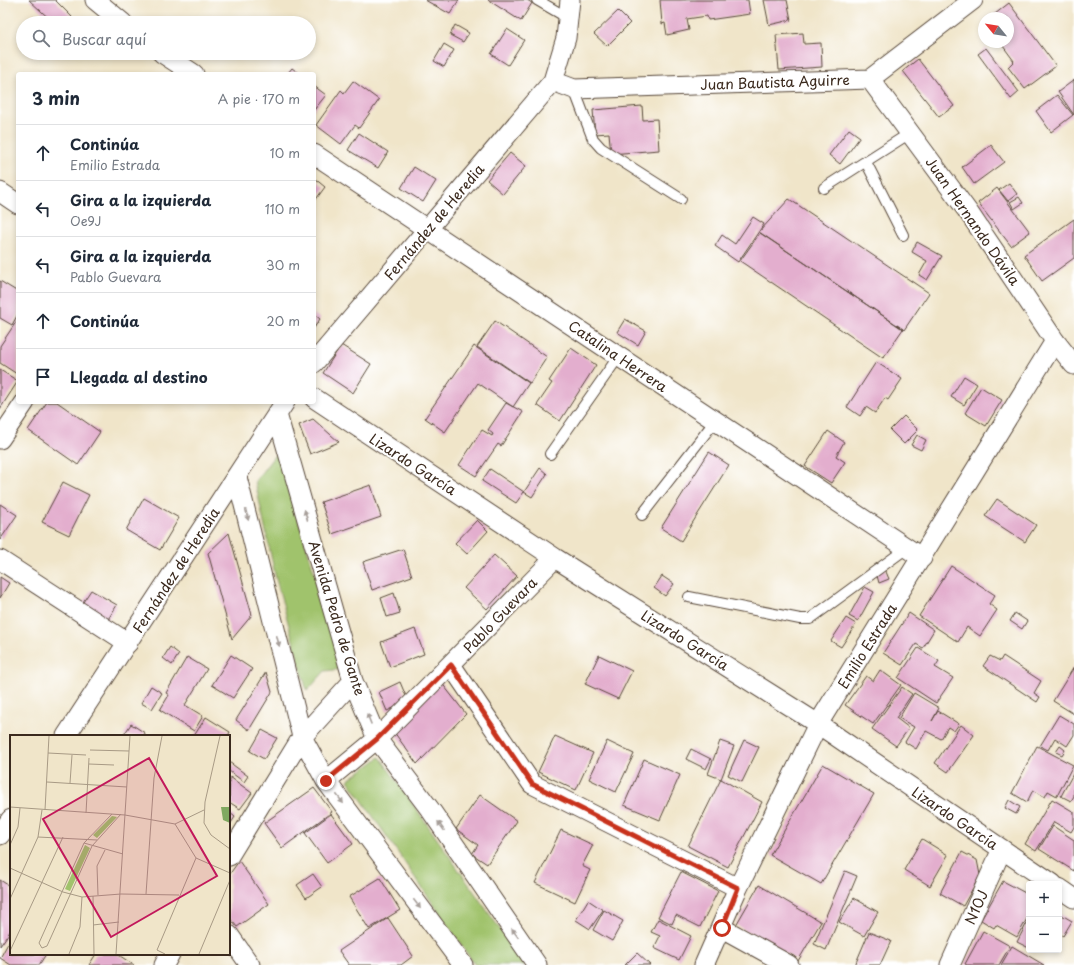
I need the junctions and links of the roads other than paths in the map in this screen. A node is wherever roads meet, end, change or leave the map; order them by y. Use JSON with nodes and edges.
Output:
{"nodes":[{"id":1,"x":95,"y":0,"type":"edge"},
{"id":2,"x":537,"y":0,"type":"edge"},
{"id":3,"x":973,"y":0,"type":"edge"},
{"id":4,"x":569,"y":9,"type":"edge"},
{"id":5,"x":114,"y":16,"type":"edge"},
{"id":6,"x":173,"y":60,"type":"edge"},
{"id":7,"x":191,"y":72,"type":"edge"},
{"id":8,"x":870,"y":79,"type":"junction"},
{"id":9,"x":553,"y":81,"type":"junction"},
{"id":10,"x":574,"y":89,"type":"junction"},
{"id":11,"x":910,"y":133,"type":"junction"},
{"id":12,"x":316,"y":155,"type":"edge"},
{"id":13,"x":866,"y":162,"type":"junction"},
{"id":14,"x":824,"y":188,"type":"dead end"},
{"id":15,"x":0,"y":192,"type":"edge"},
{"id":16,"x":681,"y":199,"type":"dead end"},
{"id":17,"x":16,"y":203,"type":"edge"},
{"id":18,"x":428,"y":229,"type":"junction"},
{"id":19,"x":903,"y":235,"type":"dead end"},
{"id":20,"x":1055,"y":341,"type":"junction"},
{"id":21,"x":619,"y":356,"type":"junction"},
{"id":22,"x":316,"y":361,"type":"edge"},
{"id":23,"x":1074,"y":365,"type":"edge"},
{"id":24,"x":316,"y":399,"type":"edge"},
{"id":25,"x":24,"y":404,"type":"edge"},
{"id":26,"x":281,"y":408,"type":"edge"},
{"id":27,"x":716,"y":421,"type":"junction"},
{"id":28,"x":0,"y":438,"type":"edge"},
{"id":29,"x":550,"y":454,"type":"dead end"},
{"id":30,"x":237,"y":477,"type":"junction"},
{"id":31,"x":642,"y":515,"type":"dead end"},
{"id":32,"x":914,"y":553,"type":"junction"},
{"id":33,"x":555,"y":558,"type":"junction"},
{"id":34,"x":0,"y":560,"type":"edge"},
{"id":35,"x":690,"y":597,"type":"dead end"},
{"id":36,"x":128,"y":643,"type":"junction"},
{"id":37,"x":451,"y":665,"type":"junction"},
{"id":38,"x":353,"y":681,"type":"junction"},
{"id":39,"x":818,"y":724,"type":"junction"},
{"id":40,"x":67,"y":735,"type":"edge"},
{"id":41,"x":302,"y":737,"type":"junction"},
{"id":42,"x":377,"y":739,"type":"junction"},
{"id":43,"x":326,"y":781,"type":"junction"},
{"id":44,"x":10,"y":820,"type":"edge"},
{"id":45,"x":0,"y":835,"type":"edge"},
{"id":46,"x":1002,"y":849,"type":"junction"},
{"id":47,"x":230,"y":854,"type":"edge"},
{"id":48,"x":1049,"y":881,"type":"edge"},
{"id":49,"x":738,"y":888,"type":"junction"},
{"id":50,"x":1062,"y":890,"type":"edge"},
{"id":51,"x":1074,"y":898,"type":"edge"},
{"id":52,"x":722,"y":928,"type":"junction"},
{"id":53,"x":230,"y":936,"type":"edge"},
{"id":54,"x":169,"y":955,"type":"edge"},
{"id":55,"x":164,"y":965,"type":"edge"},
{"id":56,"x":250,"y":965,"type":"edge"},
{"id":57,"x":463,"y":965,"type":"edge"},
{"id":58,"x":538,"y":965,"type":"edge"},
{"id":59,"x":704,"y":965,"type":"edge"},
{"id":60,"x":789,"y":965,"type":"edge"},
{"id":61,"x":950,"y":965,"type":"edge"}],
"edges":[{"from":1,"to":5,"type":"street"},
{"from":2,"to":4,"type":"lane"},
{"from":3,"to":8,"type":"street","name":"Juan Bautista Aguirre"},
{"from":4,"to":9,"type":"street"},
{"from":6,"to":7,"type":"street"},
{"from":8,"to":10,"type":"street","name":"Juan Bautista Aguirre"},
{"from":8,"to":11,"type":"street","name":"Juan Hernando Dávila"},
{"from":9,"to":10,"type":"street","name":"Juan Bautista Aguirre"},
{"from":9,"to":18,"type":"street","name":"Fernández de Heredia"},
{"from":10,"to":16,"type":"lane"},
{"from":11,"to":13,"type":"lane"},
{"from":11,"to":20,"type":"street","name":"Juan Hernando Dávila"},
{"from":12,"to":18,"type":"street","name":"Catalina Herrera"},
{"from":13,"to":14,"type":"lane"},
{"from":13,"to":19,"type":"lane"},
{"from":15,"to":17,"type":"street"},
{"from":18,"to":21,"type":"street","name":"Catalina Herrera"},
{"from":18,"to":22,"type":"street","name":"Fernández de Heredia"},
{"from":20,"to":23,"type":"street","name":"Juan Hernando Dávila"},
{"from":20,"to":32,"type":"street","name":"Emilio Estrada"},
{"from":21,"to":27,"type":"street","name":"Catalina Herrera"},
{"from":21,"to":29,"type":"lane"},
{"from":24,"to":33,"type":"street","name":"Lizardo García"},
{"from":25,"to":28,"type":"street"},
{"from":26,"to":30,"type":"street","name":"Fernández de Heredia"},
{"from":38,"to":26,"type":"street","name":"Avenida Pedro de Gante","one_way":true},
{"from":27,"to":31,"type":"lane"},
{"from":27,"to":32,"type":"street","name":"Catalina Herrera"},
{"from":30,"to":36,"type":"street","name":"Fernández de Heredia"},
{"from":30,"to":41,"type":"street","one_way":true},
{"from":32,"to":35,"type":"lane"},
{"from":32,"to":39,"type":"street","name":"Emilio Estrada"},
{"from":33,"to":37,"type":"street","name":"Pablo Guevara"},
{"from":33,"to":39,"type":"street","name":"Lizardo García"},
{"from":34,"to":36,"type":"street"},
{"from":36,"to":40,"type":"street","name":"Fernández de Heredia"},
{"from":37,"to":42,"type":"street","name":"Pablo Guevara"},
{"from":37,"to":49,"type":"street"},
{"from":38,"to":41,"type":"street"},
{"from":42,"to":38,"type":"street","name":"Avenida Pedro de Gante","one_way":true},
{"from":39,"to":46,"type":"street","name":"Lizardo García"},
{"from":39,"to":49,"type":"street","name":"Emilio Estrada"},
{"from":41,"to":43,"type":"street"},
{"from":41,"to":47,"type":"street"},
{"from":42,"to":43,"type":"street","name":"Pablo Guevara"},
{"from":58,"to":42,"type":"street","name":"Avenida Pedro de Gante","one_way":true},
{"from":43,"to":57,"type":"street","one_way":true},
{"from":44,"to":45,"type":"street"},
{"from":46,"to":48,"type":"street","name":"Lizardo García"},
{"from":46,"to":61,"type":"street","name":"N10J"},
{"from":49,"to":52,"type":"street","name":"Emilio Estrada"},
{"from":50,"to":51,"type":"street"},
{"from":52,"to":59,"type":"street","name":"Emilio Estrada"},
{"from":52,"to":60,"type":"street"},
{"from":53,"to":56,"type":"street"},
{"from":54,"to":55,"type":"street"}]}
